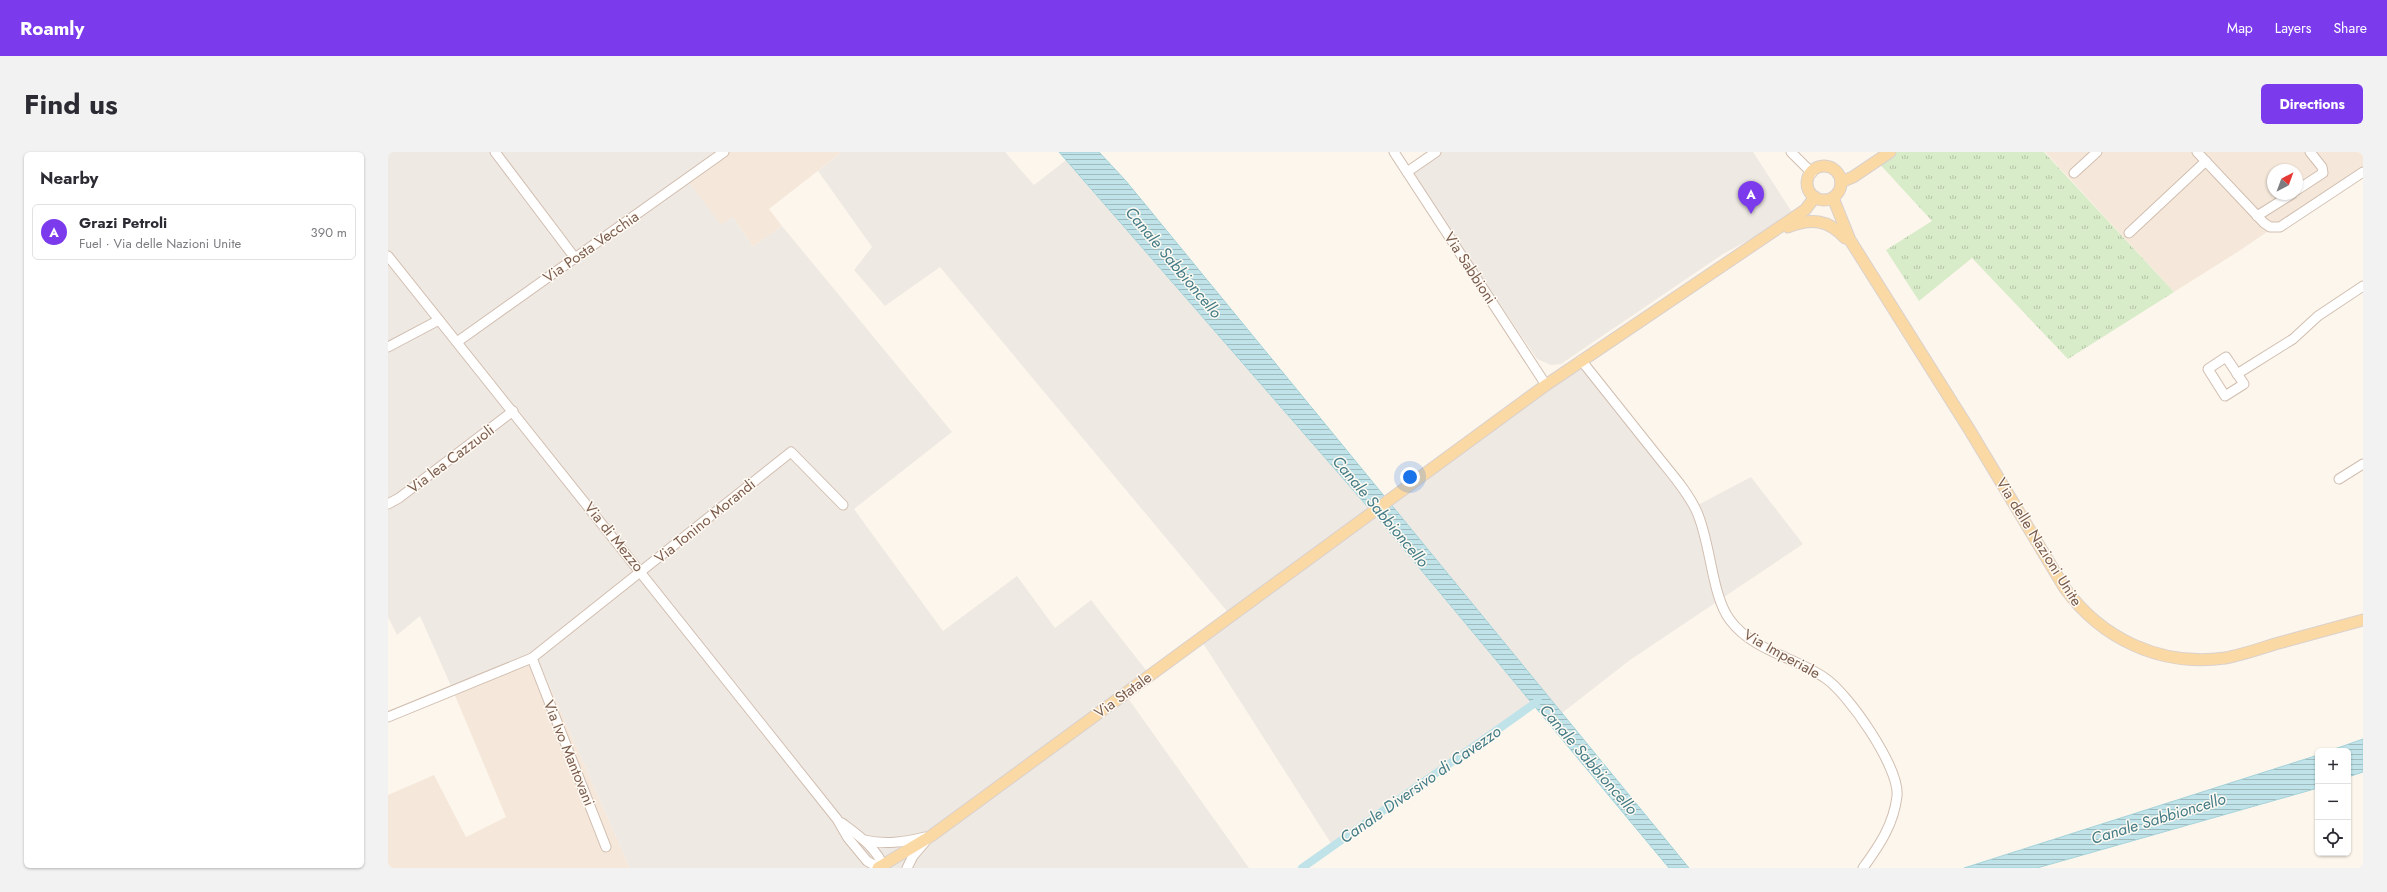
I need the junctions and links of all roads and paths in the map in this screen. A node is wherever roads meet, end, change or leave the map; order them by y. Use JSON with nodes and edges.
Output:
{"nodes":[{"id":1,"x":495,"y":152,"type":"edge"},
{"id":2,"x":724,"y":152,"type":"edge"},
{"id":3,"x":1394,"y":152,"type":"edge"},
{"id":4,"x":1436,"y":152,"type":"edge"},
{"id":5,"x":1791,"y":152,"type":"edge"},
{"id":6,"x":1890,"y":152,"type":"edge"},
{"id":7,"x":2097,"y":152,"type":"edge"},
{"id":8,"x":2197,"y":152,"type":"edge"},
{"id":9,"x":2310,"y":152,"type":"edge"},
{"id":10,"x":2206,"y":161,"type":"junction"},
{"id":11,"x":1407,"y":172,"type":"junction"},
{"id":12,"x":2363,"y":172,"type":"edge"},
{"id":13,"x":1812,"y":173,"type":"junction"},
{"id":14,"x":2074,"y":173,"type":"dead end"},
{"id":15,"x":1841,"y":182,"type":"junction"},
{"id":16,"x":2303,"y":186,"type":"edge"},
{"id":17,"x":1814,"y":197,"type":"junction"},
{"id":18,"x":1833,"y":198,"type":"junction"},
{"id":19,"x":2282,"y":200,"type":"edge"},
{"id":20,"x":2257,"y":216,"type":"junction"},
{"id":21,"x":2129,"y":233,"type":"dead end"},
{"id":22,"x":1766,"y":236,"type":"junction"},
{"id":23,"x":1850,"y":240,"type":"junction"},
{"id":24,"x":388,"y":256,"type":"edge"},
{"id":25,"x":575,"y":258,"type":"junction"},
{"id":26,"x":391,"y":268,"type":"edge"},
{"id":27,"x":2363,"y":286,"type":"edge"},
{"id":28,"x":440,"y":320,"type":"junction"},
{"id":29,"x":457,"y":342,"type":"junction"},
{"id":30,"x":388,"y":347,"type":"edge"},
{"id":31,"x":1581,"y":360,"type":"junction"},
{"id":32,"x":2237,"y":374,"type":"dead end"},
{"id":33,"x":1546,"y":385,"type":"junction"},
{"id":34,"x":513,"y":412,"type":"junction"},
{"id":35,"x":2363,"y":464,"type":"edge"},
{"id":36,"x":2339,"y":479,"type":"dead end"},
{"id":37,"x":388,"y":504,"type":"edge"},
{"id":38,"x":843,"y":505,"type":"dead end"},
{"id":39,"x":642,"y":572,"type":"junction"},
{"id":40,"x":2363,"y":620,"type":"edge"},
{"id":41,"x":532,"y":658,"type":"junction"},
{"id":42,"x":388,"y":717,"type":"edge"},
{"id":43,"x":837,"y":819,"type":"junction"},
{"id":44,"x":931,"y":836,"type":"junction"},
{"id":45,"x":864,"y":840,"type":"junction"},
{"id":46,"x":606,"y":848,"type":"dead end"},
{"id":47,"x":867,"y":865,"type":"edge"},
{"id":48,"x":883,"y":867,"type":"edge"},
{"id":49,"x":907,"y":868,"type":"edge"},
{"id":50,"x":1863,"y":868,"type":"edge"}],
"edges":[{"from":1,"to":25,"type":"street"},
{"from":2,"to":25,"type":"street","name":"Via Posta Vecchia"},
{"from":3,"to":11,"type":"street","name":"Via Sabbioni"},
{"from":4,"to":11,"type":"street"},
{"from":5,"to":13,"type":"street"},
{"from":6,"to":15,"type":"main road"},
{"from":7,"to":14,"type":"street"},
{"from":8,"to":10,"type":"street"},
{"from":9,"to":16,"type":"street"},
{"from":10,"to":20,"type":"street"},
{"from":10,"to":21,"type":"street"},
{"from":11,"to":33,"type":"street","name":"Via Sabbioni"},
{"from":12,"to":20,"type":"street"},
{"from":13,"to":15,"type":"main road"},
{"from":13,"to":17,"type":"main road"},
{"from":15,"to":18,"type":"main road"},
{"from":17,"to":18,"type":"main road"},
{"from":17,"to":22,"type":"main road"},
{"from":18,"to":23,"type":"main road","name":"Via delle Nazioni Unite"},
{"from":19,"to":20,"type":"street"},
{"from":22,"to":23,"type":"main road","name":"Via delle Nazioni Unite"},
{"from":22,"to":31,"type":"main road","name":"Via Statale"},
{"from":23,"to":40,"type":"main road","name":"Via delle Nazioni Unite"},
{"from":24,"to":26,"type":"street","name":"Via di Mezzo"},
{"from":25,"to":29,"type":"street","name":"Via Posta Vecchia"},
{"from":26,"to":28,"type":"street","name":"Via di Mezzo"},
{"from":27,"to":32,"type":"street"},
{"from":28,"to":29,"type":"street","name":"Via di Mezzo"},
{"from":28,"to":30,"type":"street"},
{"from":29,"to":34,"type":"street","name":"Via di Mezzo"},
{"from":31,"to":33,"type":"main road","name":"Via Statale"},
{"from":31,"to":50,"type":"street","name":"Via Imperiale"},
{"from":33,"to":44,"type":"main road","name":"Via Statale"},
{"from":34,"to":37,"type":"street","name":"Via lea Cazzuoli"},
{"from":34,"to":39,"type":"street","name":"Via di Mezzo"},
{"from":35,"to":36,"type":"street"},
{"from":38,"to":39,"type":"street","name":"Via Tonino Morandi"},
{"from":39,"to":41,"type":"street","name":"Via Tonino Morandi"},
{"from":39,"to":43,"type":"street","name":"Via di Mezzo"},
{"from":41,"to":42,"type":"street","name":"Via Tonino Morandi"},
{"from":41,"to":46,"type":"street","name":"Via Ivo Mantovani"},
{"from":43,"to":45,"type":"street"},
{"from":43,"to":47,"type":"street"},
{"from":44,"to":45,"type":"street"},
{"from":44,"to":48,"type":"main road","name":"Via Statale"},
{"from":44,"to":49,"type":"street"},
{"from":45,"to":48,"type":"street"},
{"from":47,"to":48,"type":"street"}]}
